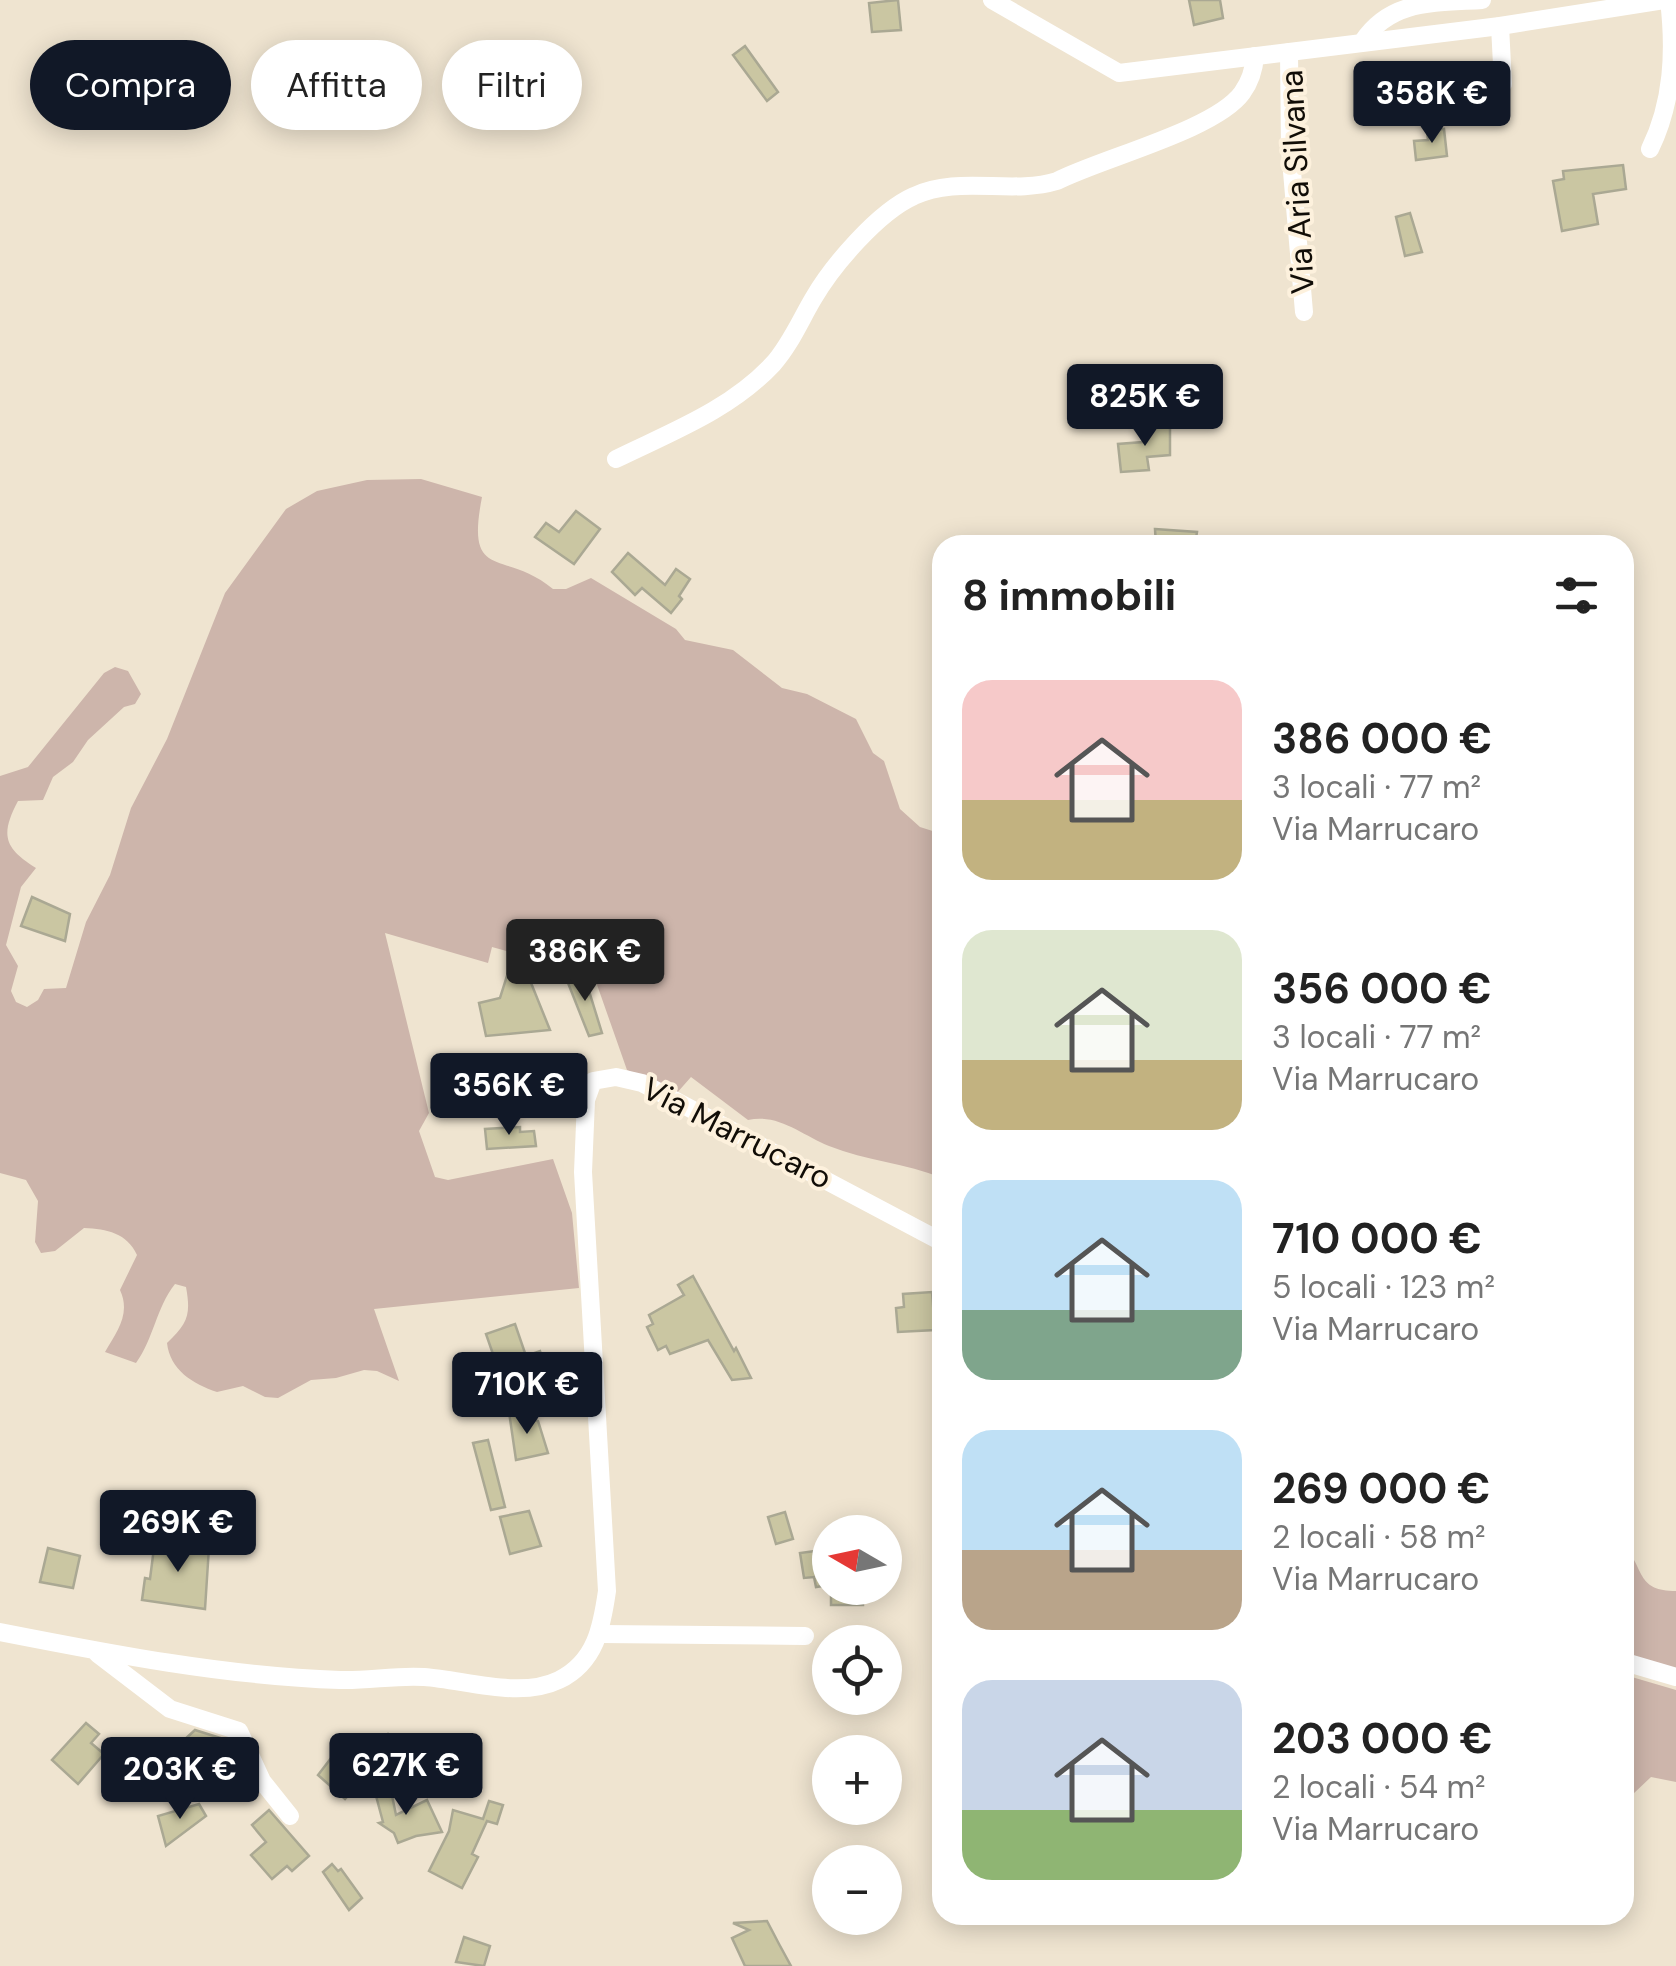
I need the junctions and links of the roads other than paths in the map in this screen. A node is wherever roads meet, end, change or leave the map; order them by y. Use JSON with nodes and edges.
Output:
{"nodes":[{"id":1,"x":992,"y":0,"type":"edge"},
{"id":2,"x":1482,"y":0,"type":"edge"},
{"id":3,"x":1666,"y":0,"type":"edge"},
{"id":4,"x":1500,"y":26,"type":"junction"},
{"id":5,"x":1363,"y":41,"type":"junction"},
{"id":6,"x":1289,"y":52,"type":"junction"},
{"id":7,"x":1256,"y":56,"type":"junction"},
{"id":8,"x":1503,"y":84,"type":"dead end"},
{"id":9,"x":1650,"y":148,"type":"dead end"},
{"id":10,"x":1304,"y":312,"type":"dead end"},
{"id":11,"x":616,"y":459,"type":"dead end"},
{"id":12,"x":932,"y":1237,"type":"edge"},
{"id":13,"x":0,"y":1632,"type":"edge"},
{"id":14,"x":601,"y":1634,"type":"junction"},
{"id":15,"x":805,"y":1636,"type":"dead end"},
{"id":16,"x":94,"y":1651,"type":"junction"},
{"id":17,"x":1634,"y":1665,"type":"edge"},
{"id":18,"x":1676,"y":1677,"type":"edge"},
{"id":19,"x":290,"y":1816,"type":"dead end"}],
"edges":[{"from":1,"to":7,"type":"street","name":"Via Aria Silvana"},
{"from":2,"to":5,"type":"street"},
{"from":3,"to":4,"type":"street","name":"Via Aria Silvana"},
{"from":3,"to":9,"type":"street"},
{"from":4,"to":5,"type":"street","name":"Via Aria Silvana"},
{"from":4,"to":8,"type":"street"},
{"from":5,"to":6,"type":"street","name":"Via Aria Silvana"},
{"from":6,"to":7,"type":"street","name":"Via Aria Silvana"},
{"from":6,"to":10,"type":"street","name":"Via Aria Silvana"},
{"from":7,"to":11,"type":"street","name":"Via Aria Silvana"},
{"from":12,"to":14,"type":"street","name":"Via Marrucaro"},
{"from":13,"to":16,"type":"street"},
{"from":14,"to":15,"type":"street"},
{"from":14,"to":16,"type":"street"},
{"from":16,"to":19,"type":"street"},
{"from":17,"to":18,"type":"street"}]}
